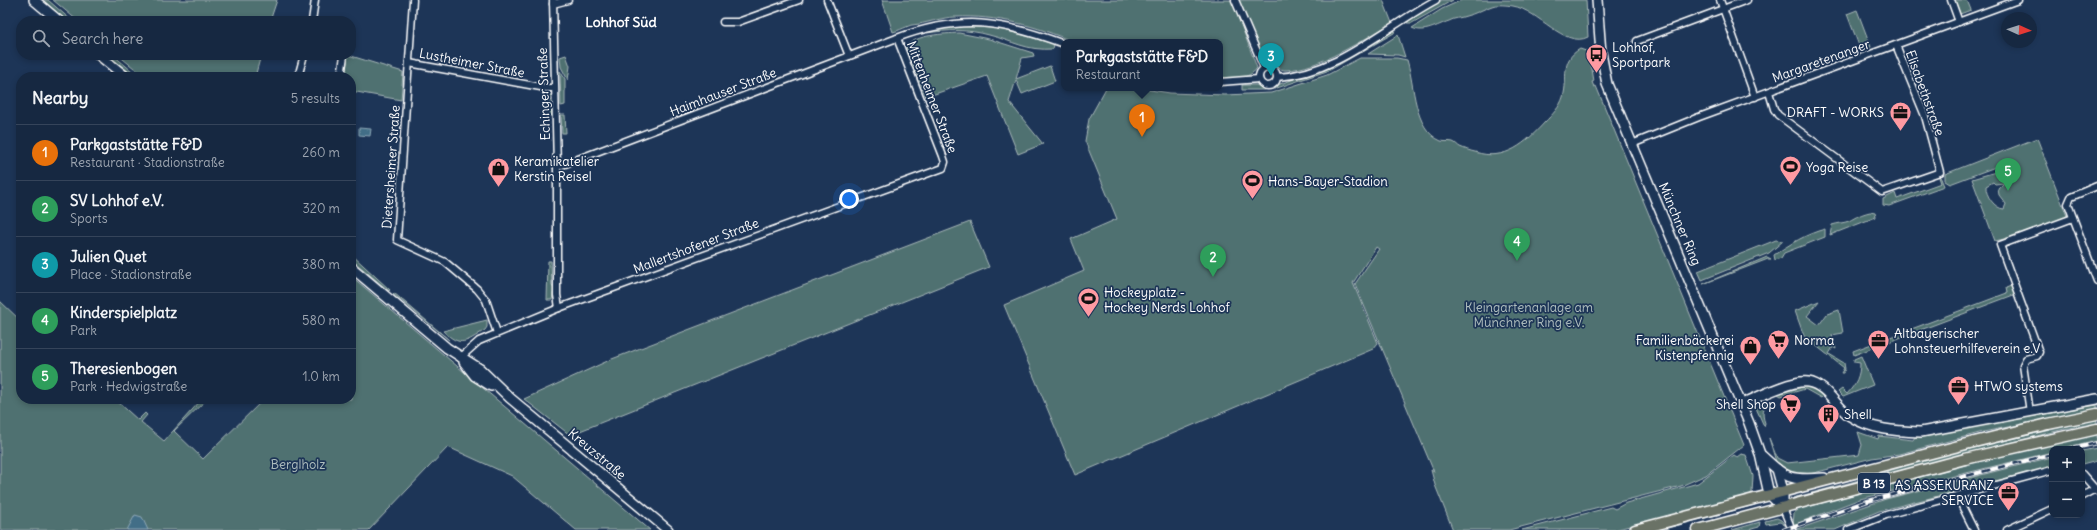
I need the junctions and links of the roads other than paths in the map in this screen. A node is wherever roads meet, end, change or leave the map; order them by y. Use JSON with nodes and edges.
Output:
{"nodes":[{"id":1,"x":34,"y":0,"type":"edge"},
{"id":2,"x":315,"y":0,"type":"edge"},
{"id":3,"x":413,"y":0,"type":"edge"},
{"id":4,"x":568,"y":0,"type":"edge"},
{"id":5,"x":799,"y":0,"type":"edge"},
{"id":6,"x":826,"y":0,"type":"edge"},
{"id":7,"x":1235,"y":0,"type":"edge"},
{"id":8,"x":1436,"y":0,"type":"edge"},
{"id":9,"x":1597,"y":0,"type":"edge"},
{"id":10,"x":1720,"y":0,"type":"edge"},
{"id":11,"x":1747,"y":0,"type":"edge"},
{"id":12,"x":1951,"y":0,"type":"edge"},
{"id":13,"x":2018,"y":0,"type":"edge"},
{"id":14,"x":553,"y":2,"type":"edge"},
{"id":15,"x":1724,"y":9,"type":"junction"},
{"id":16,"x":53,"y":16,"type":"edge"},
{"id":17,"x":313,"y":16,"type":"edge"},
{"id":18,"x":723,"y":22,"type":"dead end"},
{"id":19,"x":1959,"y":22,"type":"junction"},
{"id":20,"x":897,"y":38,"type":"junction"},
{"id":21,"x":1637,"y":41,"type":"dead end"},
{"id":22,"x":1061,"y":43,"type":"edge"},
{"id":23,"x":1896,"y":45,"type":"junction"},
{"id":24,"x":849,"y":56,"type":"junction"},
{"id":25,"x":105,"y":60,"type":"edge"},
{"id":26,"x":303,"y":60,"type":"edge"},
{"id":27,"x":343,"y":60,"type":"edge"},
{"id":28,"x":409,"y":63,"type":"junction"},
{"id":29,"x":1264,"y":68,"type":"junction"},
{"id":30,"x":120,"y":72,"type":"edge"},
{"id":31,"x":299,"y":72,"type":"edge"},
{"id":32,"x":342,"y":72,"type":"edge"},
{"id":33,"x":1277,"y":77,"type":"junction"},
{"id":34,"x":1259,"y":78,"type":"junction"},
{"id":35,"x":1223,"y":82,"type":"edge"},
{"id":36,"x":554,"y":88,"type":"junction"},
{"id":37,"x":1769,"y":92,"type":"junction"},
{"id":38,"x":1755,"y":97,"type":"junction"},
{"id":39,"x":1632,"y":144,"type":"junction"},
{"id":40,"x":945,"y":165,"type":"joint"},
{"id":41,"x":557,"y":167,"type":"junction"},
{"id":42,"x":2097,"y":186,"type":"edge"},
{"id":43,"x":2073,"y":218,"type":"junction"},
{"id":44,"x":356,"y":271,"type":"edge"},
{"id":45,"x":2097,"y":281,"type":"edge"},
{"id":46,"x":559,"y":308,"type":"junction"},
{"id":47,"x":498,"y":333,"type":"junction"},
{"id":48,"x":460,"y":358,"type":"junction"},
{"id":49,"x":2097,"y":399,"type":"edge"},
{"id":50,"x":1742,"y":404,"type":"junction"},
{"id":51,"x":2030,"y":412,"type":"junction"},
{"id":52,"x":2097,"y":414,"type":"edge"},
{"id":53,"x":2097,"y":429,"type":"edge"},
{"id":54,"x":1760,"y":454,"type":"junction"},
{"id":55,"x":1777,"y":469,"type":"junction"},
{"id":56,"x":2049,"y":471,"type":"edge"},
{"id":57,"x":1839,"y":476,"type":"junction"},
{"id":58,"x":2085,"y":477,"type":"edge"},
{"id":59,"x":2096,"y":490,"type":"edge"},
{"id":60,"x":1783,"y":491,"type":"junction"},
{"id":61,"x":1769,"y":494,"type":"junction"},
{"id":62,"x":2085,"y":495,"type":"edge"},
{"id":63,"x":1957,"y":496,"type":"junction"},
{"id":64,"x":1783,"y":508,"type":"junction"},
{"id":65,"x":2049,"y":510,"type":"edge"},
{"id":66,"x":668,"y":530,"type":"edge"},
{"id":67,"x":1635,"y":530,"type":"edge"},
{"id":68,"x":1698,"y":530,"type":"edge"},
{"id":69,"x":1792,"y":530,"type":"edge"},
{"id":70,"x":1848,"y":530,"type":"edge"},
{"id":71,"x":1974,"y":530,"type":"edge"},
{"id":72,"x":2007,"y":530,"type":"edge"}],
"edges":[{"from":1,"to":16,"type":"main road"},
{"from":2,"to":17,"type":"street"},
{"from":3,"to":28,"type":"street","name":"Dietersheimer Straße"},
{"from":4,"to":14,"type":"street"},
{"from":5,"to":18,"type":"street"},
{"from":6,"to":24,"type":"street"},
{"from":7,"to":29,"type":"street"},
{"from":8,"to":33,"type":"street"},
{"from":9,"to":39,"type":"main road","name":"Münchner Ring"},
{"from":10,"to":15,"type":"street"},
{"from":11,"to":15,"type":"street"},
{"from":12,"to":19,"type":"street"},
{"from":13,"to":19,"type":"street","name":"Margaretenanger"},
{"from":14,"to":36,"type":"street","name":"Echinger Straße"},
{"from":15,"to":21,"type":"street"},
{"from":15,"to":38,"type":"street"},
{"from":19,"to":23,"type":"street","name":"Margaretenanger"},
{"from":20,"to":22,"type":"street","name":"Haimhauser Straße"},
{"from":20,"to":24,"type":"street","name":"Haimhauser Straße"},
{"from":20,"to":40,"type":"street","name":"Mittenheimer Straße"},
{"from":23,"to":37,"type":"street","name":"Margaretenanger"},
{"from":23,"to":37,"type":"street","name":"Elisabethstraße"},
{"from":24,"to":41,"type":"street","name":"Haimhauser Straße"},
{"from":25,"to":30,"type":"main road"},
{"from":26,"to":31,"type":"street"},
{"from":27,"to":32,"type":"street"},
{"from":28,"to":36,"type":"street","name":"Lustheimer Straße"},
{"from":28,"to":47,"type":"street","name":"Dietersheimer Straße"},
{"from":29,"to":33,"type":"street"},
{"from":29,"to":34,"type":"street"},
{"from":33,"to":34,"type":"street"},
{"from":34,"to":35,"type":"street"},
{"from":36,"to":41,"type":"street","name":"Echinger Straße"},
{"from":37,"to":38,"type":"street","name":"Margaretenanger"},
{"from":38,"to":39,"type":"street","name":"Margaretenanger"},
{"from":39,"to":50,"type":"main road","name":"Münchner Ring"},
{"from":40,"to":46,"type":"street","name":"Mallertshofener Straße"},
{"from":41,"to":46,"type":"street","name":"Echinger Straße"},
{"from":42,"to":43,"type":"street"},
{"from":43,"to":45,"type":"street"},
{"from":43,"to":51,"type":"street"},
{"from":44,"to":48,"type":"main road","name":"Kreuzstraße"},
{"from":46,"to":47,"type":"street","name":"Mallertshofener Straße"},
{"from":47,"to":48,"type":"street","name":"Mallertshofener Straße"},
{"from":48,"to":66,"type":"main road","name":"Kreuzstraße"},
{"from":49,"to":51,"type":"main road"},
{"from":50,"to":51,"type":"main road"},
{"from":50,"to":54,"type":"main road","name":"Münchner Ring"},
{"from":52,"to":57,"type":"main road","number":"B 13"},
{"from":53,"to":64,"type":"main road","number":"B 13"},
{"from":54,"to":55,"type":"main road","name":"Münchner Ring"},
{"from":54,"to":61,"type":"main road","name":"Münchner Ring"},
{"from":55,"to":57,"type":"main road","name":"Münchner Ring"},
{"from":55,"to":60,"type":"main road"},
{"from":56,"to":63,"type":"street"},
{"from":57,"to":60,"type":"main road","number":"B 13"},
{"from":58,"to":59,"type":"street"},
{"from":59,"to":62,"type":"street"},
{"from":60,"to":61,"type":"main road","number":"B 13"},
{"from":60,"to":64,"type":"main road"},
{"from":61,"to":64,"type":"main road"},
{"from":61,"to":67,"type":"main road","number":"B 13"},
{"from":63,"to":70,"type":"street"},
{"from":63,"to":71,"type":"street"},
{"from":64,"to":68,"type":"main road","number":"B 13"},
{"from":64,"to":69,"type":"street"},
{"from":65,"to":72,"type":"street"}]}
